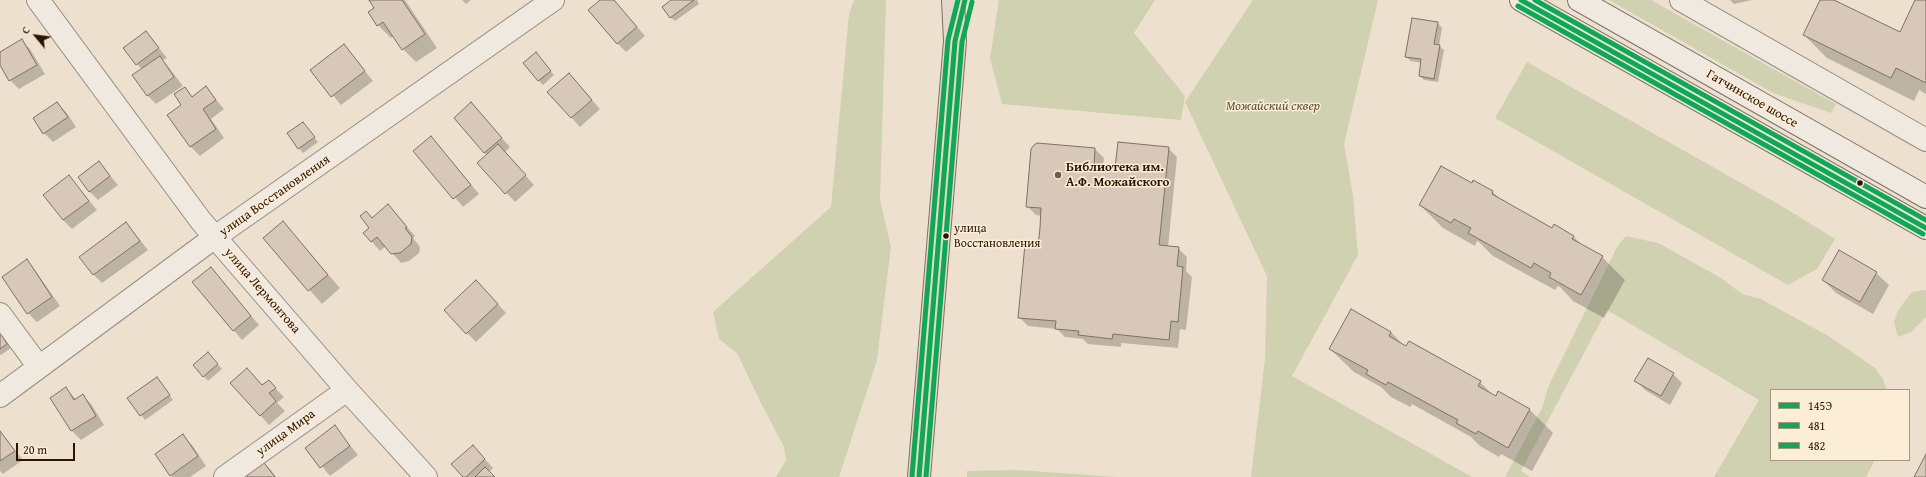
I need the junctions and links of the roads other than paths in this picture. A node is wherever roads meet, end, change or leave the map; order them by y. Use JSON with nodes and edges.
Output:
{"nodes":[{"id":1,"x":38,"y":0,"type":"edge"},
{"id":2,"x":554,"y":0,"type":"edge"},
{"id":3,"x":953,"y":0,"type":"edge"},
{"id":4,"x":965,"y":0,"type":"edge"},
{"id":5,"x":1521,"y":0,"type":"edge"},
{"id":6,"x":1579,"y":0,"type":"edge"},
{"id":7,"x":1681,"y":0,"type":"edge"},
{"id":8,"x":955,"y":41,"type":"junction"},
{"id":9,"x":1926,"y":140,"type":"edge"},
{"id":10,"x":1926,"y":197,"type":"edge"},
{"id":11,"x":1926,"y":228,"type":"edge"},
{"id":12,"x":215,"y":237,"type":"junction"},
{"id":13,"x":0,"y":314,"type":"edge"},
{"id":14,"x":39,"y":367,"type":"junction"},
{"id":15,"x":347,"y":390,"type":"junction"},
{"id":16,"x":0,"y":396,"type":"edge"},
{"id":17,"x":225,"y":477,"type":"edge"},
{"id":18,"x":426,"y":477,"type":"edge"},
{"id":19,"x":919,"y":477,"type":"edge"}],
"edges":[{"from":1,"to":12,"type":"street","name":"улица Лермонтова"},
{"from":2,"to":12,"type":"street","name":"улица Восстановления"},
{"from":3,"to":8,"type":"main road"},
{"from":4,"to":8,"type":"main road"},
{"from":5,"to":11,"type":"street","name":"Гатчинское шоссе"},
{"from":6,"to":10,"type":"street","name":"Гатчинское шоссе"},
{"from":7,"to":9,"type":"street"},
{"from":8,"to":19,"type":"main road"},
{"from":12,"to":14,"type":"street","name":"улица Восстановления"},
{"from":12,"to":15,"type":"street","name":"улица Лермонтова"},
{"from":13,"to":14,"type":"street"},
{"from":14,"to":16,"type":"street","name":"улица Восстановления"},
{"from":15,"to":17,"type":"street","name":"улица Мира"},
{"from":15,"to":18,"type":"street","name":"улица Лермонтова"}]}
